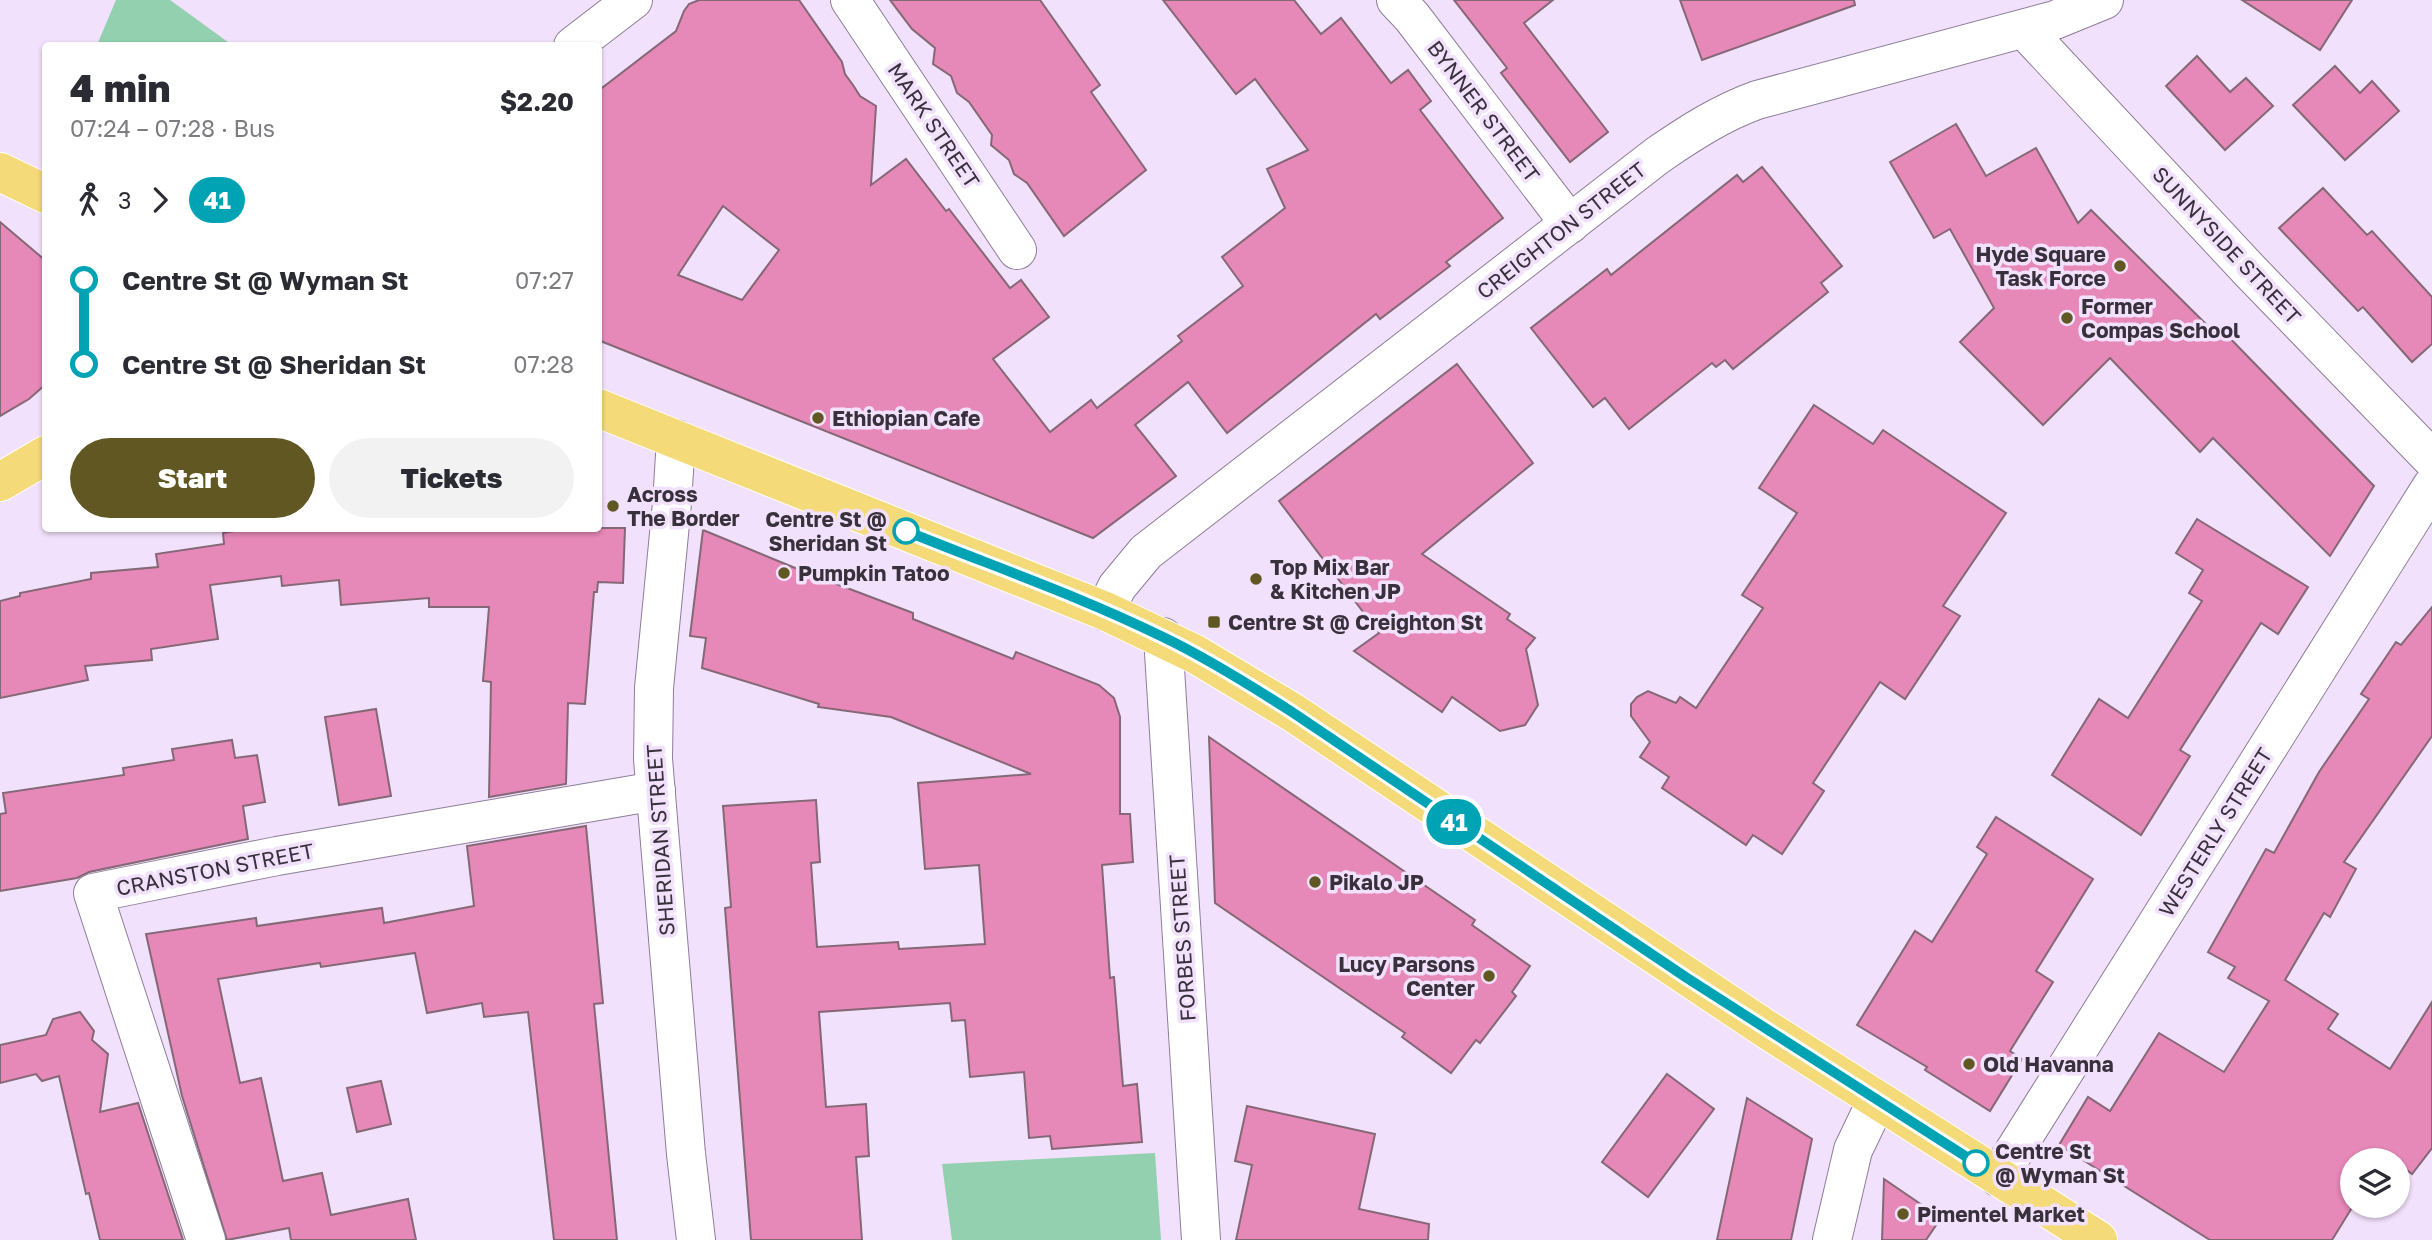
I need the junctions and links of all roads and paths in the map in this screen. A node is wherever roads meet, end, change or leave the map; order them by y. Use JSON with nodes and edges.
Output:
{"nodes":[{"id":1,"x":634,"y":0,"type":"edge"},
{"id":2,"x":850,"y":0,"type":"edge"},
{"id":3,"x":1396,"y":0,"type":"edge"},
{"id":4,"x":2104,"y":0,"type":"edge"},
{"id":5,"x":2024,"y":29,"type":"junction"},
{"id":6,"x":578,"y":42,"type":"edge"},
{"id":7,"x":0,"y":172,"type":"edge"},
{"id":8,"x":42,"y":191,"type":"edge"},
{"id":9,"x":1570,"y":224,"type":"junction"},
{"id":10,"x":1017,"y":250,"type":"dead end"},
{"id":11,"x":602,"y":410,"type":"edge"},
{"id":12,"x":602,"y":433,"type":"edge"},
{"id":13,"x":676,"y":439,"type":"junction"},
{"id":14,"x":42,"y":457,"type":"edge"},
{"id":15,"x":2432,"y":458,"type":"edge"},
{"id":16,"x":42,"y":481,"type":"edge"},
{"id":17,"x":0,"y":482,"type":"edge"},
{"id":18,"x":2432,"y":486,"type":"edge"},
{"id":19,"x":0,"y":492,"type":"edge"},
{"id":20,"x":1105,"y":611,"type":"junction"},
{"id":21,"x":1163,"y":637,"type":"junction"},
{"id":22,"x":656,"y":791,"type":"junction"},
{"id":23,"x":1877,"y":1100,"type":"junction"},
{"id":24,"x":1998,"y":1177,"type":"junction"},
{"id":25,"x":206,"y":1240,"type":"edge"},
{"id":26,"x":696,"y":1240,"type":"edge"},
{"id":27,"x":1200,"y":1240,"type":"edge"},
{"id":28,"x":1832,"y":1240,"type":"edge"},
{"id":29,"x":2098,"y":1240,"type":"edge"}],
"edges":[{"from":1,"to":6,"type":"street"},
{"from":2,"to":10,"type":"street","name":"MARK STREET"},
{"from":3,"to":9,"type":"street","name":"BYNNER STREET"},
{"from":4,"to":5,"type":"street","name":"CREIGHTON STREET"},
{"from":5,"to":9,"type":"street","name":"CREIGHTON STREET"},
{"from":5,"to":15,"type":"street","name":"SUNNYSIDE STREET"},
{"from":7,"to":8,"type":"main road"},
{"from":9,"to":20,"type":"street","name":"CREIGHTON STREET"},
{"from":11,"to":13,"type":"main road"},
{"from":12,"to":13,"type":"main road"},
{"from":13,"to":20,"type":"main road"},
{"from":13,"to":22,"type":"street","name":"SHERIDAN STREET"},
{"from":14,"to":17,"type":"main road"},
{"from":16,"to":19,"type":"main road"},
{"from":18,"to":24,"type":"street","name":"WESTERLY STREET"},
{"from":20,"to":21,"type":"main road"},
{"from":21,"to":23,"type":"main road"},
{"from":21,"to":27,"type":"street","name":"FORBES STREET"},
{"from":22,"to":25,"type":"street","name":"CRANSTON STREET"},
{"from":22,"to":26,"type":"street","name":"SHERIDAN STREET"},
{"from":23,"to":24,"type":"main road"},
{"from":23,"to":28,"type":"street"},
{"from":24,"to":29,"type":"main road"}]}
